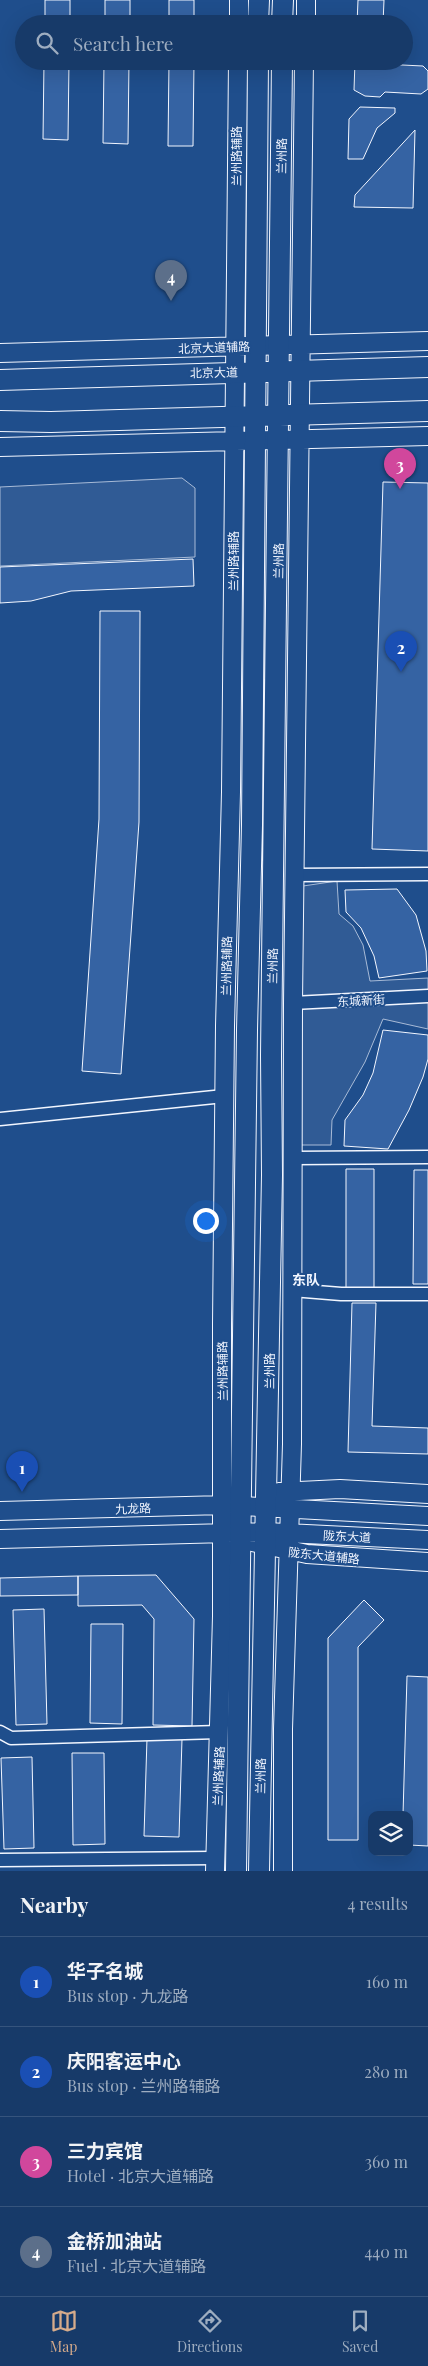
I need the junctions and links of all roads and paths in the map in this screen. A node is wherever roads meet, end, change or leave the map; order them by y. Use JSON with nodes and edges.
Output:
{"nodes":[{"id":1,"x":239,"y":0,"type":"edge"},
{"id":2,"x":259,"y":0,"type":"edge"},
{"id":3,"x":282,"y":0,"type":"edge"},
{"id":4,"x":306,"y":0,"type":"edge"},
{"id":5,"x":239,"y":15,"type":"edge"},
{"id":6,"x":258,"y":15,"type":"edge"},
{"id":7,"x":282,"y":15,"type":"edge"},
{"id":8,"x":306,"y":15,"type":"edge"},
{"id":9,"x":238,"y":70,"type":"edge"},
{"id":10,"x":258,"y":70,"type":"edge"},
{"id":11,"x":282,"y":70,"type":"edge"},
{"id":12,"x":304,"y":70,"type":"edge"},
{"id":13,"x":428,"y":341,"type":"edge"},
{"id":14,"x":300,"y":344,"type":"junction"},
{"id":15,"x":280,"y":345,"type":"junction"},
{"id":16,"x":235,"y":346,"type":"junction"},
{"id":17,"x":256,"y":346,"type":"junction"},
{"id":18,"x":0,"y":353,"type":"edge"},
{"id":19,"x":428,"y":366,"type":"edge"},
{"id":20,"x":279,"y":370,"type":"junction"},
{"id":21,"x":300,"y":370,"type":"junction"},
{"id":22,"x":234,"y":371,"type":"junction"},
{"id":23,"x":256,"y":371,"type":"junction"},
{"id":24,"x":0,"y":380,"type":"edge"},
{"id":25,"x":428,"y":411,"type":"edge"},
{"id":26,"x":300,"y":414,"type":"junction"},
{"id":27,"x":279,"y":415,"type":"junction"},
{"id":28,"x":234,"y":416,"type":"junction"},
{"id":29,"x":256,"y":416,"type":"junction"},
{"id":30,"x":0,"y":421,"type":"edge"},
{"id":31,"x":428,"y":436,"type":"edge"},
{"id":32,"x":300,"y":439,"type":"junction"},
{"id":33,"x":256,"y":440,"type":"junction"},
{"id":34,"x":279,"y":440,"type":"junction"},
{"id":35,"x":234,"y":441,"type":"junction"},
{"id":36,"x":0,"y":447,"type":"edge"},
{"id":37,"x":295,"y":874,"type":"junction"},
{"id":38,"x":428,"y":874,"type":"edge"},
{"id":39,"x":428,"y":996,"type":"edge"},
{"id":40,"x":293,"y":1003,"type":"junction"},
{"id":41,"x":224,"y":1096,"type":"junction"},
{"id":42,"x":0,"y":1119,"type":"edge"},
{"id":43,"x":428,"y":1157,"type":"edge"},
{"id":44,"x":294,"y":1158,"type":"junction"},
{"id":45,"x":292,"y":1290,"type":"junction"},
{"id":46,"x":428,"y":1294,"type":"edge"},
{"id":47,"x":290,"y":1490,"type":"junction"},
{"id":48,"x":428,"y":1494,"type":"edge"},
{"id":49,"x":267,"y":1500,"type":"junction"},
{"id":50,"x":236,"y":1503,"type":"junction"},
{"id":51,"x":290,"y":1508,"type":"junction"},
{"id":52,"x":0,"y":1512,"type":"edge"},
{"id":53,"x":428,"y":1516,"type":"edge"},
{"id":54,"x":289,"y":1532,"type":"junction"},
{"id":55,"x":236,"y":1535,"type":"junction"},
{"id":56,"x":0,"y":1539,"type":"edge"},
{"id":57,"x":266,"y":1539,"type":"junction"},
{"id":58,"x":428,"y":1540,"type":"edge"},
{"id":59,"x":288,"y":1552,"type":"junction"},
{"id":60,"x":428,"y":1562,"type":"edge"},
{"id":61,"x":0,"y":1732,"type":"edge"},
{"id":62,"x":219,"y":1732,"type":"junction"},
{"id":63,"x":0,"y":1860,"type":"edge"},
{"id":64,"x":215,"y":1864,"type":"edge"},
{"id":65,"x":236,"y":1871,"type":"edge"},
{"id":66,"x":259,"y":1871,"type":"edge"},
{"id":67,"x":283,"y":1871,"type":"edge"}],
"edges":[{"from":1,"to":5,"type":"street"},
{"from":2,"to":6,"type":"main road"},
{"from":3,"to":7,"type":"main road"},
{"from":4,"to":8,"type":"street"},
{"from":9,"to":16,"type":"street","name":"兰州路辅路"},
{"from":10,"to":17,"type":"main road","name":"兰州路"},
{"from":11,"to":15,"type":"main road","name":"兰州路"},
{"from":12,"to":14,"type":"street"},
{"from":13,"to":14,"type":"street","name":"北京大道辅路"},
{"from":14,"to":15,"type":"street","name":"北京大道辅路"},
{"from":14,"to":21,"type":"street"},
{"from":15,"to":17,"type":"street","name":"北京大道辅路"},
{"from":15,"to":20,"type":"main road","name":"兰州路"},
{"from":16,"to":17,"type":"street","name":"北京大道辅路"},
{"from":16,"to":18,"type":"street","name":"北京大道辅路"},
{"from":16,"to":22,"type":"street","name":"兰州路辅路"},
{"from":17,"to":23,"type":"main road","name":"兰州路"},
{"from":19,"to":21,"type":"main road","name":"北京大道"},
{"from":20,"to":21,"type":"main road","name":"北京大道"},
{"from":20,"to":23,"type":"main road","name":"北京大道"},
{"from":20,"to":27,"type":"main road","name":"兰州路"},
{"from":21,"to":26,"type":"street"},
{"from":22,"to":23,"type":"main road","name":"北京大道"},
{"from":22,"to":24,"type":"main road","name":"北京大道"},
{"from":22,"to":28,"type":"street","name":"兰州路辅路"},
{"from":23,"to":29,"type":"main road","name":"兰州路"},
{"from":25,"to":26,"type":"main road"},
{"from":26,"to":27,"type":"main road"},
{"from":26,"to":32,"type":"street"},
{"from":27,"to":29,"type":"main road"},
{"from":27,"to":34,"type":"main road","name":"兰州路"},
{"from":28,"to":29,"type":"main road"},
{"from":28,"to":30,"type":"main road"},
{"from":28,"to":35,"type":"street","name":"兰州路辅路"},
{"from":29,"to":33,"type":"main road","name":"兰州路"},
{"from":31,"to":32,"type":"street"},
{"from":32,"to":34,"type":"street"},
{"from":32,"to":37,"type":"street"},
{"from":33,"to":34,"type":"street"},
{"from":33,"to":35,"type":"street"},
{"from":33,"to":50,"type":"main road","name":"兰州路"},
{"from":34,"to":49,"type":"main road","name":"兰州路"},
{"from":35,"to":36,"type":"street"},
{"from":35,"to":41,"type":"street","name":"兰州路辅路"},
{"from":37,"to":38,"type":"street"},
{"from":37,"to":40,"type":"street"},
{"from":39,"to":40,"type":"street","name":"东城新街"},
{"from":40,"to":44,"type":"street"},
{"from":41,"to":42,"type":"street"},
{"from":41,"to":50,"type":"street","name":"兰州路辅路"},
{"from":43,"to":44,"type":"street"},
{"from":44,"to":45,"type":"street"},
{"from":45,"to":46,"type":"street"},
{"from":45,"to":47,"type":"street"},
{"from":47,"to":48,"type":"street"},
{"from":47,"to":49,"type":"street"},
{"from":47,"to":51,"type":"street"},
{"from":49,"to":50,"type":"street","name":"九龙路"},
{"from":49,"to":51,"type":"street","name":"陇东大道"},
{"from":49,"to":57,"type":"main road","name":"兰州路"},
{"from":50,"to":52,"type":"street","name":"九龙路"},
{"from":50,"to":55,"type":"main road","name":"兰州路"},
{"from":51,"to":53,"type":"street","name":"陇东大道"},
{"from":51,"to":54,"type":"street"},
{"from":54,"to":57,"type":"street","name":"陇东大道"},
{"from":54,"to":58,"type":"street","name":"陇东大道"},
{"from":54,"to":59,"type":"street"},
{"from":55,"to":56,"type":"street"},
{"from":55,"to":57,"type":"street","name":"陇东大道辅路"},
{"from":55,"to":62,"type":"street","name":"兰州路辅路"},
{"from":55,"to":65,"type":"main road","name":"兰州路"},
{"from":57,"to":59,"type":"street","name":"陇东大道辅路"},
{"from":57,"to":66,"type":"main road","name":"兰州路"},
{"from":59,"to":60,"type":"street","name":"陇东大道辅路"},
{"from":59,"to":67,"type":"street"},
{"from":61,"to":62,"type":"street"},
{"from":62,"to":64,"type":"street","name":"兰州路辅路"},
{"from":63,"to":64,"type":"street"}]}
